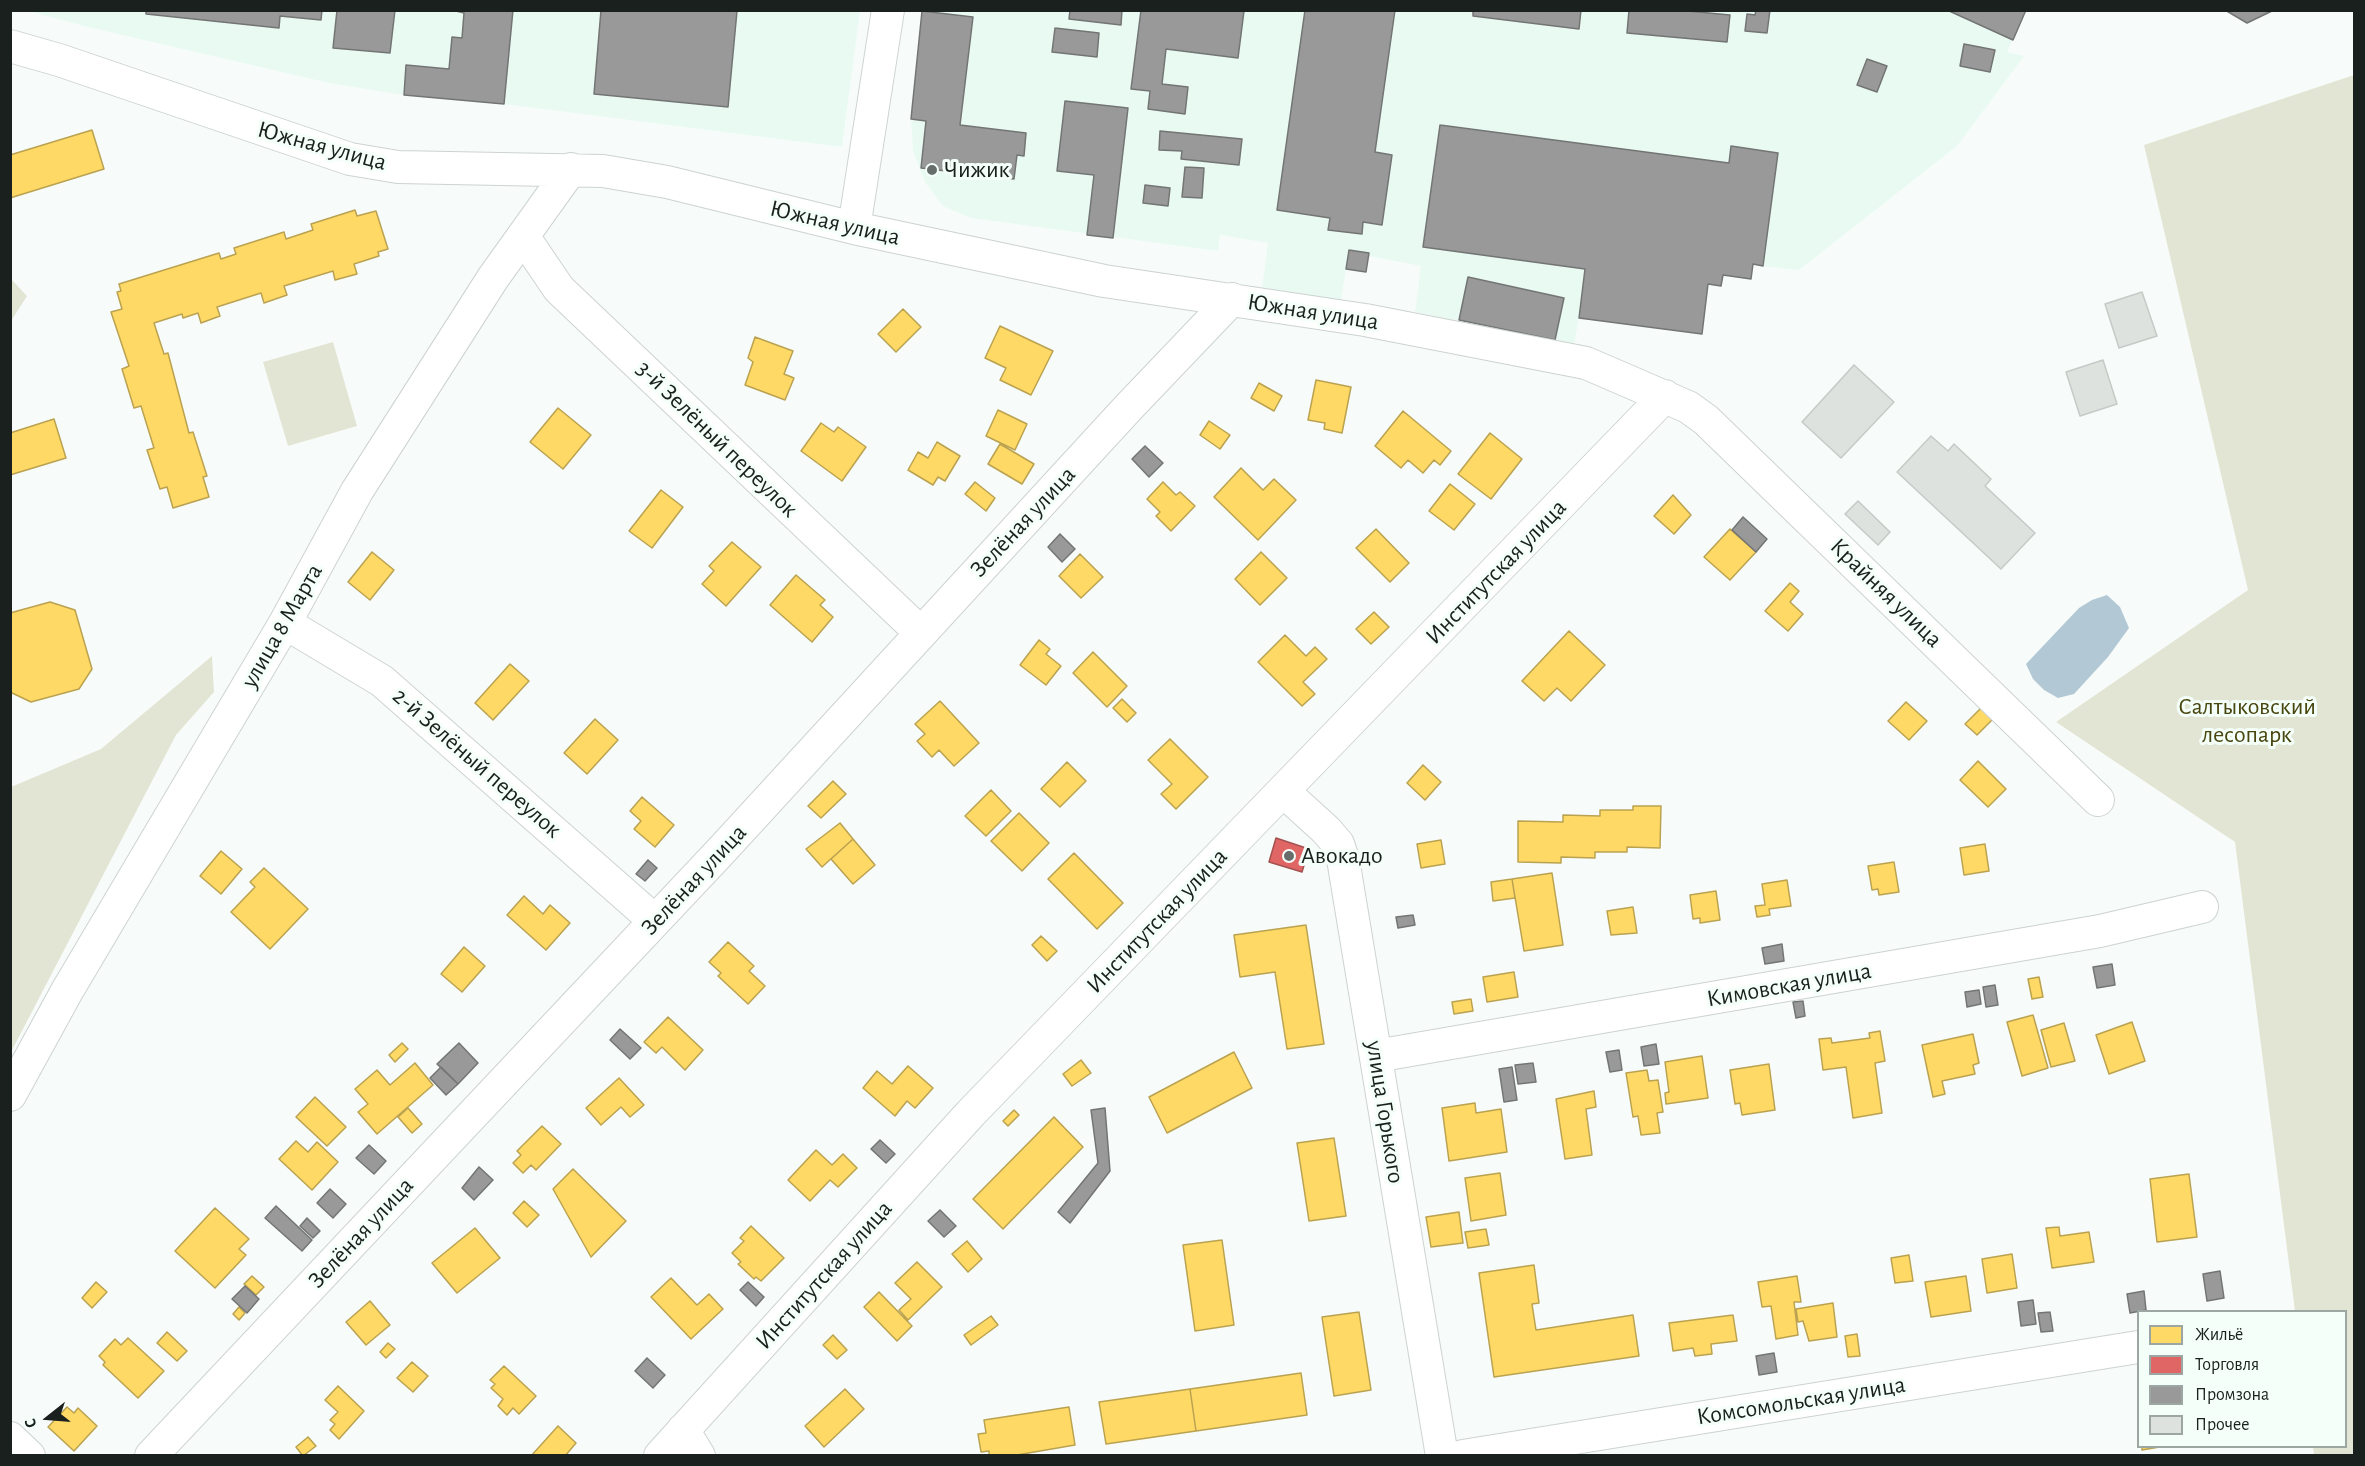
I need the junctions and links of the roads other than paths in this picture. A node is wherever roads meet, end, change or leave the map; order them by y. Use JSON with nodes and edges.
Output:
{"nodes":[{"id":1,"x":888,"y":10,"type":"edge"},
{"id":2,"x":10,"y":46,"type":"edge"},
{"id":3,"x":571,"y":169,"type":"junction"},
{"id":4,"x":854,"y":228,"type":"junction"},
{"id":5,"x":523,"y":236,"type":"junction"},
{"id":6,"x":1232,"y":299,"type":"junction"},
{"id":7,"x":1665,"y":396,"type":"junction"},
{"id":8,"x":285,"y":623,"type":"junction"},
{"id":9,"x":921,"y":633,"type":"junction"},
{"id":10,"x":1283,"y":791,"type":"junction"},
{"id":11,"x":2098,"y":800,"type":"dead end"},
{"id":12,"x":2202,"y":907,"type":"dead end"},
{"id":13,"x":656,"y":921,"type":"junction"},
{"id":14,"x":1376,"y":1056,"type":"junction"},
{"id":15,"x":10,"y":1095,"type":"edge"},
{"id":16,"x":2137,"y":1347,"type":"edge"},
{"id":17,"x":10,"y":1438,"type":"edge"},
{"id":18,"x":691,"y":1443,"type":"edge"},
{"id":19,"x":29,"y":1455,"type":"edge"},
{"id":20,"x":151,"y":1455,"type":"edge"},
{"id":21,"x":660,"y":1455,"type":"edge"},
{"id":22,"x":1442,"y":1455,"type":"edge"},
{"id":23,"x":1463,"y":1455,"type":"edge"}],
"edges":[{"from":1,"to":4,"type":"street"},
{"from":2,"to":3,"type":"street","name":"Южная улица"},
{"from":3,"to":4,"type":"street","name":"Южная улица"},
{"from":3,"to":5,"type":"street","name":"улица 8 Марта"},
{"from":4,"to":6,"type":"street","name":"Южная улица"},
{"from":5,"to":8,"type":"street","name":"улица 8 Марта"},
{"from":5,"to":9,"type":"street","name":"3-й Зелёный переулок"},
{"from":6,"to":7,"type":"street","name":"Южная улица"},
{"from":6,"to":9,"type":"street","name":"Зелёная улица"},
{"from":7,"to":10,"type":"street","name":"Институтская улица"},
{"from":7,"to":11,"type":"street","name":"Крайняя улица"},
{"from":8,"to":13,"type":"street","name":"2-й Зелёный переулок"},
{"from":8,"to":15,"type":"street","name":"улица 8 Марта"},
{"from":9,"to":13,"type":"street","name":"Зелёная улица"},
{"from":10,"to":14,"type":"street","name":"улица Горького"},
{"from":10,"to":18,"type":"street","name":"Институтская улица"},
{"from":12,"to":14,"type":"street","name":"Кимовская улица"},
{"from":13,"to":20,"type":"street","name":"Зелёная улица"},
{"from":14,"to":22,"type":"street","name":"улица Горького"},
{"from":16,"to":23,"type":"street","name":"Комсомольская улица"},
{"from":17,"to":19,"type":"street"},
{"from":18,"to":21,"type":"street","name":"Институтская улица"}]}
